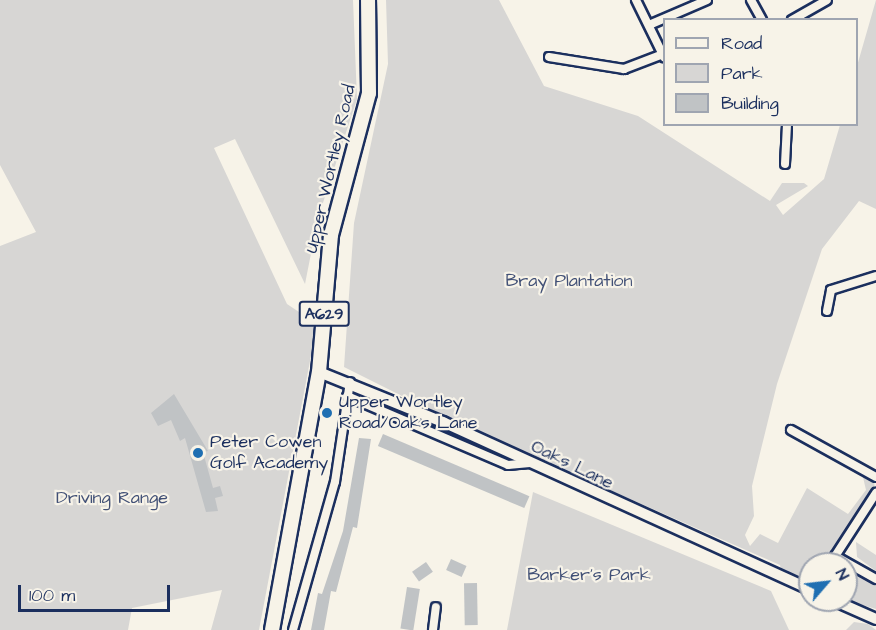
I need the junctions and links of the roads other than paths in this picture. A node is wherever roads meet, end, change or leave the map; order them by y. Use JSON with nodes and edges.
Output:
{"nodes":[{"id":1,"x":368,"y":0,"type":"edge"},
{"id":2,"x":636,"y":0,"type":"edge"},
{"id":3,"x":707,"y":0,"type":"edge"},
{"id":4,"x":752,"y":0,"type":"edge"},
{"id":5,"x":827,"y":0,"type":"edge"},
{"id":6,"x":665,"y":18,"type":"edge"},
{"id":7,"x":761,"y":18,"type":"edge"},
{"id":8,"x":796,"y":18,"type":"edge"},
{"id":9,"x":663,"y":19,"type":"edge"},
{"id":10,"x":649,"y":25,"type":"junction"},
{"id":11,"x":663,"y":54,"type":"edge"},
{"id":12,"x":663,"y":56,"type":"edge"},
{"id":13,"x":549,"y":57,"type":"dead end"},
{"id":14,"x":787,"y":126,"type":"edge"},
{"id":15,"x":785,"y":164,"type":"dead end"},
{"id":16,"x":876,"y":276,"type":"edge"},
{"id":17,"x":827,"y":311,"type":"dead end"},
{"id":18,"x":319,"y":372,"type":"junction"},
{"id":19,"x":350,"y":382,"type":"junction"},
{"id":20,"x":347,"y":396,"type":"junction"},
{"id":21,"x":791,"y":430,"type":"dead end"},
{"id":22,"x":530,"y":463,"type":"junction"},
{"id":23,"x":876,"y":477,"type":"edge"},
{"id":24,"x":876,"y":493,"type":"edge"},
{"id":25,"x":837,"y":552,"type":"edge"},
{"id":26,"x":858,"y":571,"type":"edge"},
{"id":27,"x":876,"y":579,"type":"edge"},
{"id":28,"x":798,"y":584,"type":"edge"},
{"id":29,"x":436,"y":607,"type":"dead end"},
{"id":30,"x":858,"y":611,"type":"edge"},
{"id":31,"x":876,"y":619,"type":"edge"},
{"id":32,"x":272,"y":630,"type":"edge"},
{"id":33,"x":292,"y":630,"type":"edge"},
{"id":34,"x":433,"y":630,"type":"edge"}],
"edges":[{"from":1,"to":18,"type":"main road","name":"Upper Wortley Road","number":"A629"},
{"from":2,"to":10,"type":"street"},
{"from":3,"to":6,"type":"street"},
{"from":4,"to":7,"type":"street"},
{"from":5,"to":8,"type":"street"},
{"from":9,"to":10,"type":"street"},
{"from":10,"to":11,"type":"street"},
{"from":12,"to":13,"type":"street"},
{"from":14,"to":15,"type":"street"},
{"from":16,"to":17,"type":"street"},
{"from":18,"to":19,"type":"street","name":"Oaks Lane"},
{"from":18,"to":32,"type":"main road","name":"Upper Wortley Road","number":"A629"},
{"from":19,"to":20,"type":"street"},
{"from":19,"to":22,"type":"street","name":"Oaks Lane"},
{"from":20,"to":22,"type":"street"},
{"from":20,"to":33,"type":"street"},
{"from":21,"to":23,"type":"street"},
{"from":22,"to":28,"type":"street","name":"Oaks Lane"},
{"from":24,"to":25,"type":"street"},
{"from":26,"to":27,"type":"street"},
{"from":29,"to":34,"type":"street"},
{"from":30,"to":31,"type":"street"}]}
